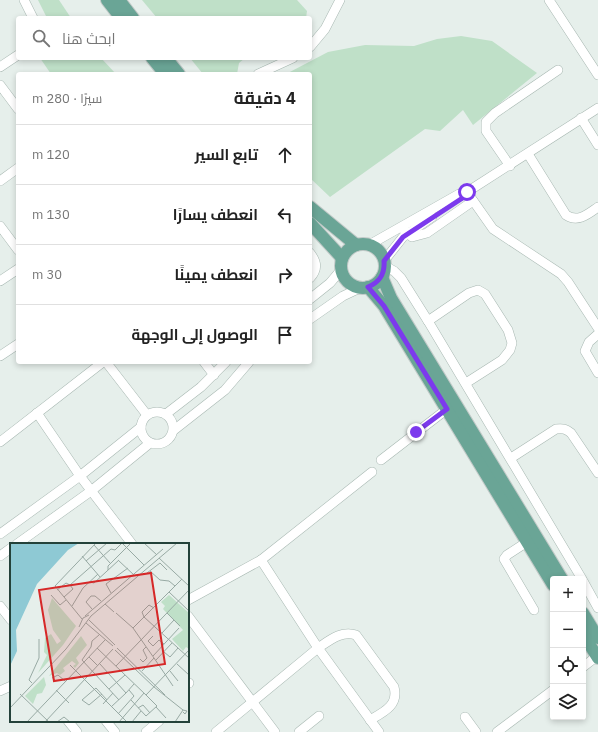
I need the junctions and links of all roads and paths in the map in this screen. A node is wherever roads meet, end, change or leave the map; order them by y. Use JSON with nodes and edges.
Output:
{"nodes":[{"id":1,"x":24,"y":0,"type":"edge"},
{"id":2,"x":106,"y":0,"type":"edge"},
{"id":3,"x":119,"y":0,"type":"edge"},
{"id":4,"x":340,"y":0,"type":"edge"},
{"id":5,"x":548,"y":0,"type":"edge"},
{"id":6,"x":32,"y":16,"type":"edge"},
{"id":7,"x":118,"y":16,"type":"edge"},
{"id":8,"x":131,"y":16,"type":"edge"},
{"id":9,"x":312,"y":45,"type":"edge"},
{"id":10,"x":16,"y":56,"type":"edge"},
{"id":11,"x":154,"y":60,"type":"edge"},
{"id":12,"x":168,"y":60,"type":"edge"},
{"id":13,"x":289,"y":60,"type":"edge"},
{"id":14,"x":0,"y":67,"type":"edge"},
{"id":15,"x":558,"y":70,"type":"dead end"},
{"id":16,"x":163,"y":72,"type":"edge"},
{"id":17,"x":177,"y":72,"type":"edge"},
{"id":18,"x":262,"y":72,"type":"edge"},
{"id":19,"x":598,"y":75,"type":"edge"},
{"id":20,"x":0,"y":85,"type":"edge"},
{"id":21,"x":16,"y":106,"type":"edge"},
{"id":22,"x":598,"y":108,"type":"edge"},
{"id":23,"x":581,"y":118,"type":"junction"},
{"id":24,"x":598,"y":145,"type":"edge"},
{"id":25,"x":528,"y":154,"type":"junction"},
{"id":26,"x":510,"y":166,"type":"junction"},
{"id":27,"x":16,"y":169,"type":"edge"},
{"id":28,"x":0,"y":181,"type":"edge"},
{"id":29,"x":467,"y":192,"type":"junction"},
{"id":30,"x":473,"y":201,"type":"junction"},
{"id":31,"x":598,"y":207,"type":"edge"},
{"id":32,"x":312,"y":209,"type":"edge"},
{"id":33,"x":0,"y":226,"type":"edge"},
{"id":34,"x":312,"y":226,"type":"edge"},
{"id":35,"x":404,"y":230,"type":"junction"},
{"id":36,"x":356,"y":245,"type":"junction"},
{"id":37,"x":369,"y":245,"type":"junction"},
{"id":38,"x":16,"y":247,"type":"edge"},
{"id":39,"x":312,"y":255,"type":"edge"},
{"id":40,"x":342,"y":264,"type":"junction"},
{"id":41,"x":383,"y":268,"type":"junction"},
{"id":42,"x":16,"y":270,"type":"edge"},
{"id":43,"x":312,"y":274,"type":"edge"},
{"id":44,"x":0,"y":281,"type":"edge"},
{"id":45,"x":312,"y":281,"type":"edge"},
{"id":46,"x":364,"y":288,"type":"junction"},
{"id":47,"x":319,"y":293,"type":"junction"},
{"id":48,"x":312,"y":298,"type":"edge"},
{"id":49,"x":312,"y":318,"type":"edge"},
{"id":50,"x":428,"y":321,"type":"junction"},
{"id":51,"x":598,"y":328,"type":"edge"},
{"id":52,"x":598,"y":334,"type":"edge"},
{"id":53,"x":16,"y":345,"type":"edge"},
{"id":54,"x":0,"y":356,"type":"edge"},
{"id":55,"x":102,"y":364,"type":"edge"},
{"id":56,"x":107,"y":364,"type":"edge"},
{"id":57,"x":206,"y":364,"type":"edge"},
{"id":58,"x":224,"y":364,"type":"edge"},
{"id":59,"x":247,"y":364,"type":"edge"},
{"id":60,"x":598,"y":373,"type":"edge"},
{"id":61,"x":214,"y":375,"type":"junction"},
{"id":62,"x":466,"y":383,"type":"junction"},
{"id":63,"x":447,"y":409,"type":"junction"},
{"id":64,"x":37,"y":413,"type":"junction"},
{"id":65,"x":166,"y":414,"type":"junction"},
{"id":66,"x":147,"y":415,"type":"junction"},
{"id":67,"x":141,"y":427,"type":"junction"},
{"id":68,"x":174,"y":430,"type":"junction"},
{"id":69,"x":0,"y":442,"type":"edge"},
{"id":70,"x":150,"y":443,"type":"junction"},
{"id":71,"x":511,"y":458,"type":"junction"},
{"id":72,"x":381,"y":460,"type":"dead end"},
{"id":73,"x":597,"y":468,"type":"edge"},
{"id":74,"x":372,"y":472,"type":"dead end"},
{"id":75,"x":80,"y":476,"type":"junction"},
{"id":76,"x":91,"y":491,"type":"junction"},
{"id":77,"x":0,"y":534,"type":"edge"},
{"id":78,"x":527,"y":542,"type":"junction"},
{"id":79,"x":18,"y":543,"type":"edge"},
{"id":80,"x":131,"y":543,"type":"edge"},
{"id":81,"x":10,"y":549,"type":"edge"},
{"id":82,"x":0,"y":556,"type":"edge"},
{"id":83,"x":261,"y":560,"type":"junction"},
{"id":84,"x":560,"y":576,"type":"edge"},
{"id":85,"x":581,"y":576,"type":"edge"},
{"id":86,"x":550,"y":580,"type":"edge"},
{"id":87,"x":586,"y":586,"type":"edge"},
{"id":88,"x":189,"y":599,"type":"edge"},
{"id":89,"x":0,"y":606,"type":"edge"},
{"id":90,"x":598,"y":608,"type":"edge"},
{"id":91,"x":534,"y":610,"type":"dead end"},
{"id":92,"x":189,"y":617,"type":"edge"},
{"id":93,"x":586,"y":618,"type":"edge"},
{"id":94,"x":10,"y":619,"type":"edge"},
{"id":95,"x":591,"y":627,"type":"edge"},
{"id":96,"x":598,"y":638,"type":"edge"},
{"id":97,"x":318,"y":648,"type":"junction"},
{"id":98,"x":597,"y":657,"type":"edge"},
{"id":99,"x":586,"y":665,"type":"edge"},
{"id":100,"x":10,"y":686,"type":"edge"},
{"id":101,"x":0,"y":691,"type":"edge"},
{"id":102,"x":550,"y":692,"type":"edge"},
{"id":103,"x":252,"y":702,"type":"junction"},
{"id":104,"x":319,"y":716,"type":"dead end"},
{"id":105,"x":464,"y":717,"type":"dead end"},
{"id":106,"x":370,"y":720,"type":"junction"},
{"id":107,"x":69,"y":722,"type":"edge"},
{"id":108,"x":107,"y":722,"type":"edge"},
{"id":109,"x":158,"y":722,"type":"edge"},
{"id":110,"x":77,"y":732,"type":"edge"},
{"id":111,"x":115,"y":732,"type":"edge"},
{"id":112,"x":146,"y":732,"type":"edge"},
{"id":113,"x":216,"y":732,"type":"edge"},
{"id":114,"x":275,"y":732,"type":"edge"},
{"id":115,"x":299,"y":732,"type":"edge"},
{"id":116,"x":379,"y":732,"type":"edge"},
{"id":117,"x":476,"y":732,"type":"edge"},
{"id":118,"x":497,"y":732,"type":"edge"}],
"edges":[{"from":1,"to":6,"type":"street"},
{"from":2,"to":7,"type":"main road"},
{"from":3,"to":8,"type":"main road"},
{"from":4,"to":9,"type":"street"},
{"from":5,"to":19,"type":"street"},
{"from":10,"to":14,"type":"street"},
{"from":11,"to":16,"type":"main road"},
{"from":12,"to":17,"type":"main road"},
{"from":13,"to":18,"type":"street"},
{"from":15,"to":26,"type":"street"},
{"from":20,"to":21,"type":"street"},
{"from":22,"to":23,"type":"street"},
{"from":23,"to":24,"type":"street"},
{"from":23,"to":25,"type":"street"},
{"from":25,"to":26,"type":"street"},
{"from":25,"to":31,"type":"street"},
{"from":26,"to":29,"type":"street"},
{"from":27,"to":28,"type":"street"},
{"from":29,"to":30,"type":"street"},
{"from":29,"to":35,"type":"street"},
{"from":30,"to":35,"type":"street"},
{"from":30,"to":51,"type":"street"},
{"from":32,"to":36,"type":"main road"},
{"from":33,"to":38,"type":"street"},
{"from":34,"to":40,"type":"main road"},
{"from":35,"to":37,"type":"street"},
{"from":35,"to":41,"type":"street"},
{"from":36,"to":37,"type":"main road"},
{"from":36,"to":40,"type":"main road"},
{"from":37,"to":41,"type":"main road"},
{"from":39,"to":43,"type":"street"},
{"from":40,"to":46,"type":"main road"},
{"from":40,"to":47,"type":"street"},
{"from":41,"to":46,"type":"main road"},
{"from":41,"to":50,"type":"street"},
{"from":41,"to":84,"type":"main road"},
{"from":42,"to":44,"type":"street"},
{"from":45,"to":47,"type":"street"},
{"from":46,"to":49,"type":"street"},
{"from":46,"to":63,"type":"main road"},
{"from":47,"to":48,"type":"street"},
{"from":50,"to":62,"type":"street"},
{"from":50,"to":62,"type":"street"},
{"from":52,"to":60,"type":"street"},
{"from":53,"to":54,"type":"street"},
{"from":55,"to":64,"type":"street"},
{"from":56,"to":66,"type":"street"},
{"from":57,"to":61,"type":"street"},
{"from":58,"to":61,"type":"street"},
{"from":59,"to":68,"type":"street"},
{"from":61,"to":65,"type":"street"},
{"from":62,"to":71,"type":"street"},
{"from":63,"to":72,"type":"street"},
{"from":63,"to":78,"type":"main road"},
{"from":64,"to":69,"type":"street"},
{"from":64,"to":75,"type":"street"},
{"from":65,"to":66,"type":"street"},
{"from":65,"to":68,"type":"street"},
{"from":66,"to":67,"type":"street"},
{"from":67,"to":70,"type":"street"},
{"from":67,"to":75,"type":"street"},
{"from":68,"to":70,"type":"street"},
{"from":70,"to":76,"type":"street"},
{"from":71,"to":73,"type":"street"},
{"from":71,"to":85,"type":"street"},
{"from":74,"to":83,"type":"street"},
{"from":75,"to":76,"type":"street"},
{"from":75,"to":77,"type":"street"},
{"from":76,"to":79,"type":"street"},
{"from":76,"to":80,"type":"street"},
{"from":78,"to":86,"type":"main road"},
{"from":78,"to":91,"type":"street"},
{"from":81,"to":82,"type":"street"},
{"from":83,"to":88,"type":"street"},
{"from":83,"to":97,"type":"street"},
{"from":87,"to":90,"type":"street"},
{"from":89,"to":94,"type":"street"},
{"from":92,"to":103,"type":"street"},
{"from":93,"to":95,"type":"main road"},
{"from":95,"to":96,"type":"main road"},
{"from":95,"to":98,"type":"main road"},
{"from":97,"to":103,"type":"street"},
{"from":97,"to":106,"type":"street"},
{"from":97,"to":106,"type":"street"},
{"from":98,"to":99,"type":"street"},
{"from":100,"to":101,"type":"street"},
{"from":102,"to":118,"type":"street"},
{"from":103,"to":113,"type":"street"},
{"from":103,"to":114,"type":"street"},
{"from":104,"to":115,"type":"street"},
{"from":105,"to":117,"type":"street"},
{"from":106,"to":116,"type":"street"},
{"from":107,"to":110,"type":"street"},
{"from":108,"to":111,"type":"street"},
{"from":109,"to":112,"type":"street"}]}
